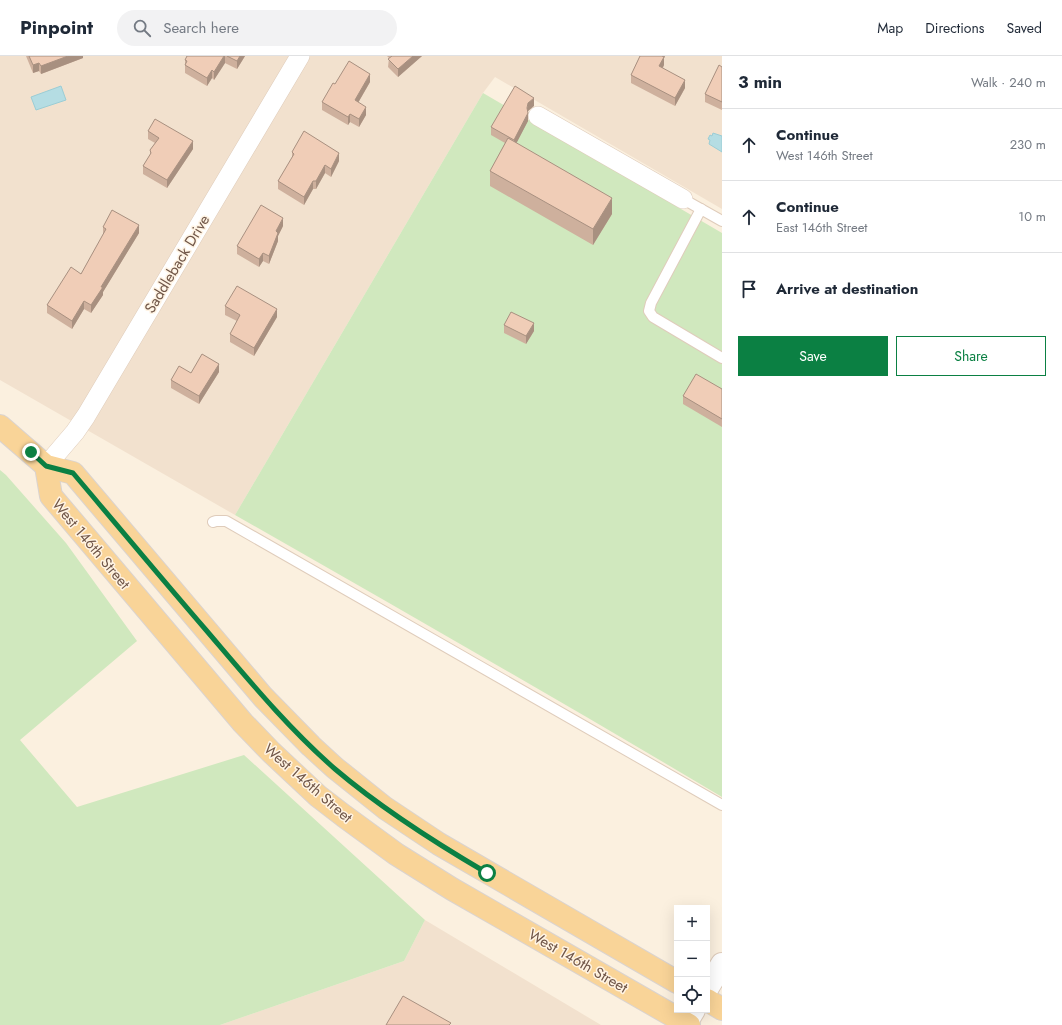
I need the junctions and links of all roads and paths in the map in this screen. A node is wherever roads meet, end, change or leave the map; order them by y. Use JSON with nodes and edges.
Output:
{"nodes":[{"id":1,"x":300,"y":56,"type":"edge"},
{"id":2,"x":538,"y":116,"type":"dead end"},
{"id":3,"x":684,"y":199,"type":"joint"},
{"id":4,"x":701,"y":209,"type":"junction"},
{"id":5,"x":722,"y":221,"type":"edge"},
{"id":6,"x":722,"y":358,"type":"edge"},
{"id":7,"x":0,"y":426,"type":"edge"},
{"id":8,"x":46,"y":466,"type":"junction"},
{"id":9,"x":213,"y":522,"type":"dead end"},
{"id":10,"x":722,"y":805,"type":"edge"},
{"id":11,"x":722,"y":964,"type":"edge"},
{"id":12,"x":674,"y":980,"type":"edge"},
{"id":13,"x":710,"y":984,"type":"edge"},
{"id":14,"x":710,"y":1002,"type":"edge"},
{"id":15,"x":722,"y":1009,"type":"edge"},
{"id":16,"x":689,"y":1021,"type":"edge"}],
"edges":[{"from":1,"to":8,"type":"street","name":"Saddleback Drive"},
{"from":2,"to":3,"type":"street"},
{"from":3,"to":4,"type":"lane"},
{"from":4,"to":5,"type":"lane"},
{"from":4,"to":6,"type":"lane"},
{"from":7,"to":8,"type":"main road"},
{"from":8,"to":12,"type":"main road","name":"West 146th Street"},
{"from":8,"to":16,"type":"main road","name":"West 146th Street"},
{"from":9,"to":10,"type":"lane"},
{"from":11,"to":13,"type":"street"},
{"from":14,"to":15,"type":"main road"}]}
